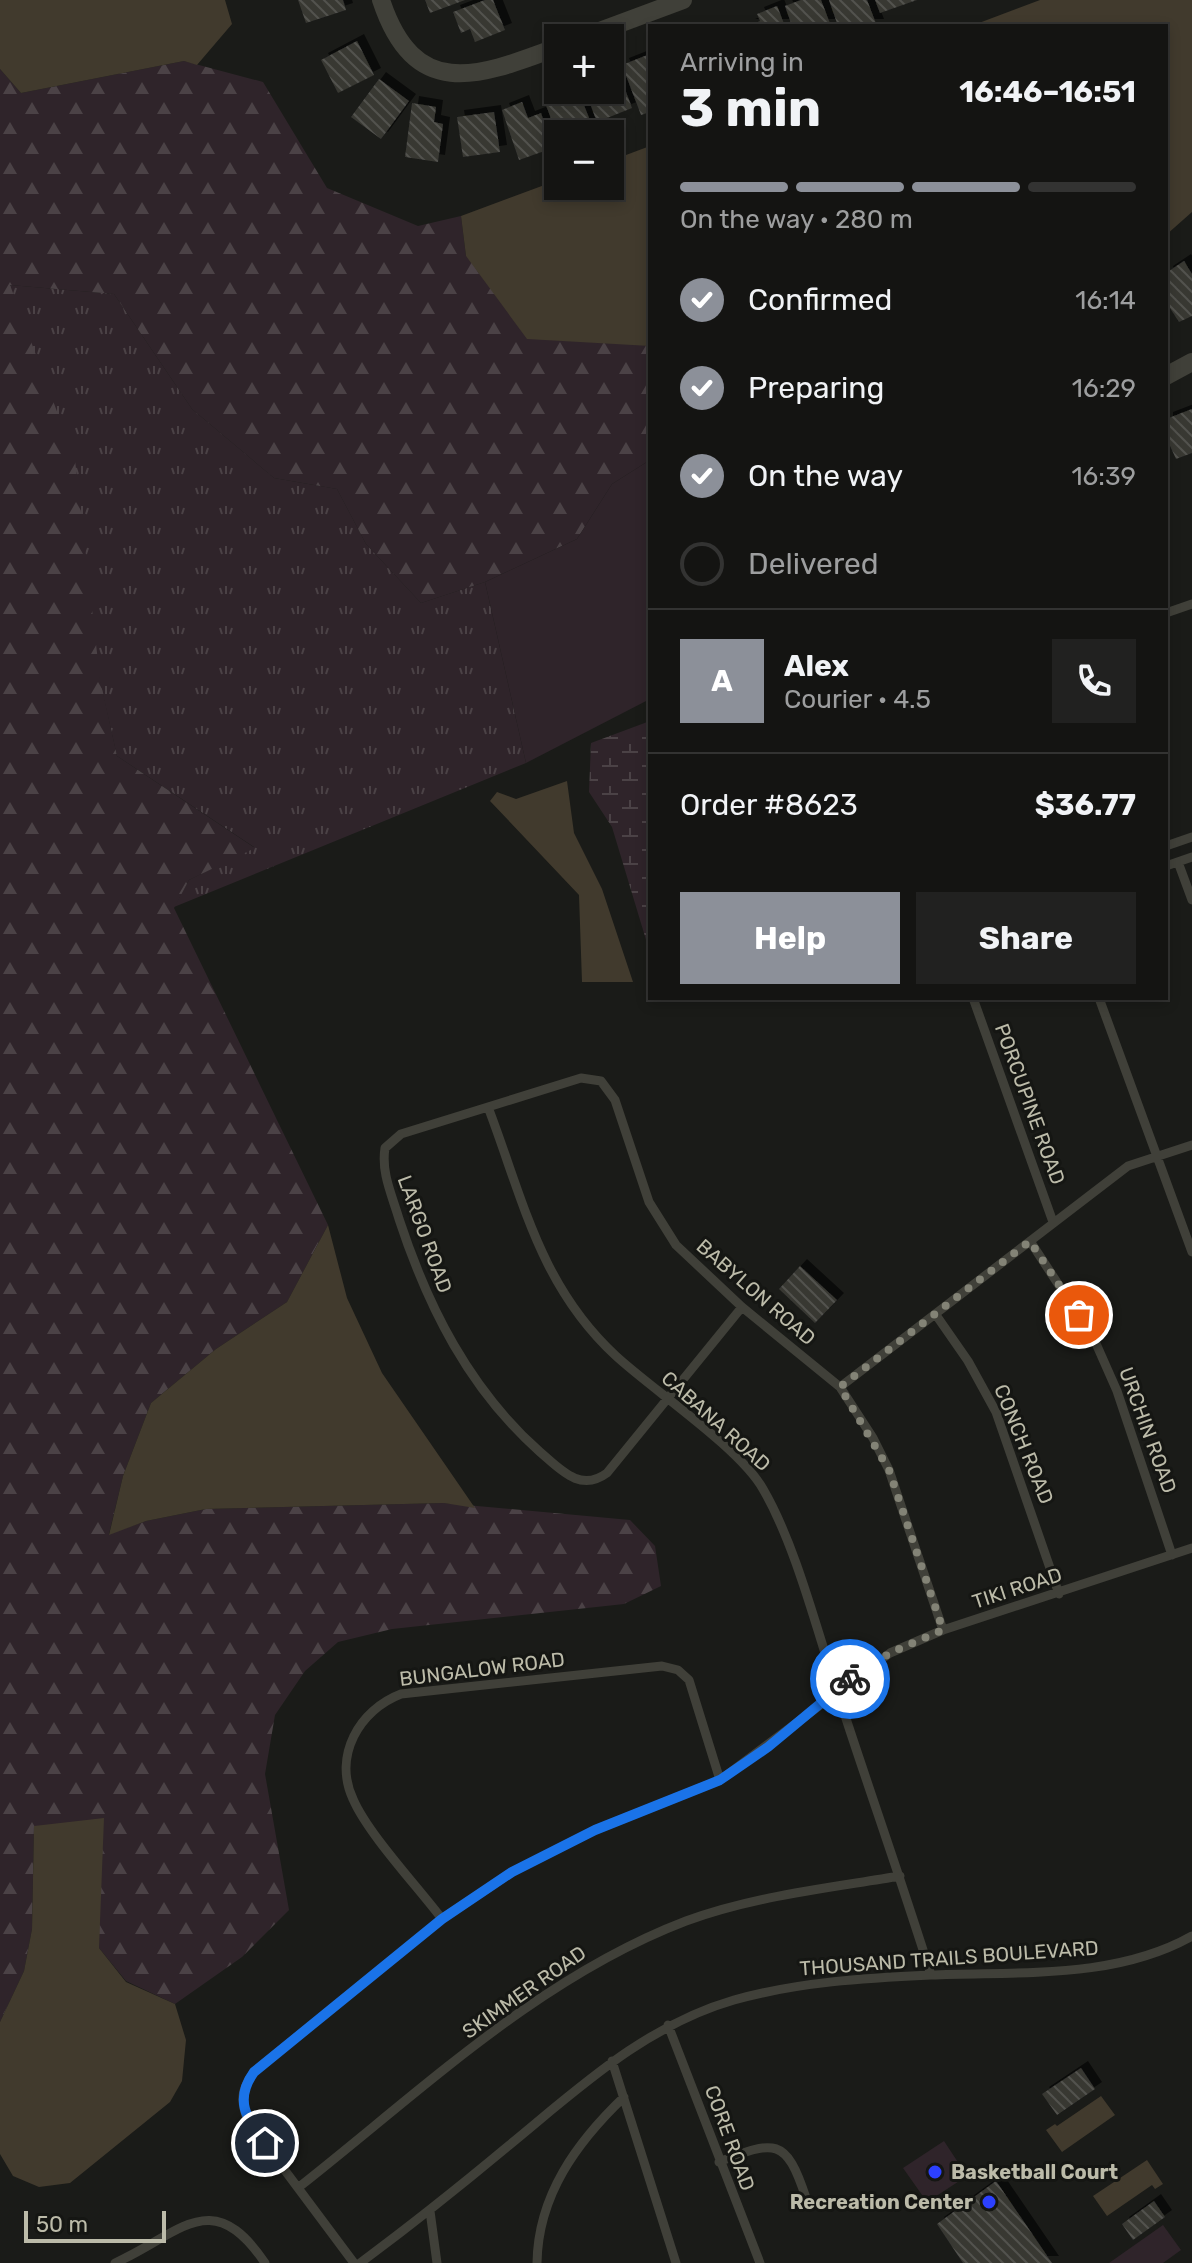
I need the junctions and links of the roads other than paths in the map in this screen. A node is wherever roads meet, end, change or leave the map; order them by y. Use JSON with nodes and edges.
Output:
{"nodes":[{"id":1,"x":381,"y":0,"type":"edge"},
{"id":2,"x":683,"y":0,"type":"edge"},
{"id":3,"x":646,"y":6,"type":"edge"},
{"id":4,"x":609,"y":24,"type":"edge"},
{"id":5,"x":544,"y":52,"type":"edge"},
{"id":6,"x":1192,"y":362,"type":"edge"},
{"id":7,"x":1168,"y":375,"type":"edge"},
{"id":8,"x":1192,"y":604,"type":"edge"},
{"id":9,"x":1168,"y":612,"type":"edge"},
{"id":10,"x":1192,"y":837,"type":"edge"},
{"id":11,"x":1168,"y":845,"type":"edge"},
{"id":12,"x":1192,"y":857,"type":"edge"},
{"id":13,"x":1178,"y":862,"type":"junction"},
{"id":14,"x":1168,"y":865,"type":"edge"},
{"id":15,"x":1192,"y":900,"type":"edge"},
{"id":16,"x":974,"y":1000,"type":"edge"},
{"id":17,"x":1100,"y":1000,"type":"edge"},
{"id":18,"x":488,"y":1107,"type":"junction"},
{"id":19,"x":1192,"y":1145,"type":"edge"},
{"id":20,"x":1158,"y":1158,"type":"junction"},
{"id":21,"x":1053,"y":1222,"type":"junction"},
{"id":22,"x":1030,"y":1241,"type":"junction"},
{"id":23,"x":1192,"y":1252,"type":"edge"},
{"id":24,"x":742,"y":1307,"type":"junction"},
{"id":25,"x":936,"y":1315,"type":"junction"},
{"id":26,"x":840,"y":1387,"type":"junction"},
{"id":27,"x":668,"y":1400,"type":"junction"},
{"id":28,"x":1192,"y":1548,"type":"edge"},
{"id":29,"x":1172,"y":1555,"type":"junction"},
{"id":30,"x":1059,"y":1594,"type":"junction"},
{"id":31,"x":943,"y":1630,"type":"junction"},
{"id":32,"x":836,"y":1690,"type":"junction"},
{"id":33,"x":720,"y":1780,"type":"junction"},
{"id":34,"x":900,"y":1876,"type":"junction"},
{"id":35,"x":442,"y":1919,"type":"junction"},
{"id":36,"x":1192,"y":1936,"type":"edge"},
{"id":37,"x":931,"y":1975,"type":"junction"},
{"id":38,"x":668,"y":2025,"type":"junction"},
{"id":39,"x":612,"y":2061,"type":"junction"},
{"id":40,"x":624,"y":2097,"type":"junction"},
{"id":41,"x":719,"y":2162,"type":"junction"},
{"id":42,"x":299,"y":2187,"type":"junction"},
{"id":43,"x":806,"y":2198,"type":"dead end"},
{"id":44,"x":430,"y":2211,"type":"junction"},
{"id":45,"x":115,"y":2263,"type":"edge"},
{"id":46,"x":265,"y":2263,"type":"edge"},
{"id":47,"x":357,"y":2263,"type":"edge"},
{"id":48,"x":437,"y":2263,"type":"edge"},
{"id":49,"x":537,"y":2263,"type":"edge"},
{"id":50,"x":676,"y":2263,"type":"edge"},
{"id":51,"x":760,"y":2263,"type":"edge"}],
"edges":[{"from":1,"to":5,"type":"street"},
{"from":2,"to":3,"type":"street"},
{"from":3,"to":4,"type":"street"},
{"from":6,"to":7,"type":"street"},
{"from":8,"to":9,"type":"lane"},
{"from":10,"to":11,"type":"lane"},
{"from":12,"to":13,"type":"lane"},
{"from":13,"to":14,"type":"lane"},
{"from":13,"to":15,"type":"lane"},
{"from":16,"to":21,"type":"lane","name":"PORCUPINE ROAD"},
{"from":17,"to":20,"type":"lane"},
{"from":18,"to":24,"type":"lane","name":"BABYLON ROAD"},
{"from":18,"to":27,"type":"lane","name":"CABANA ROAD"},
{"from":18,"to":27,"type":"lane","name":"LARGO ROAD"},
{"from":19,"to":20,"type":"lane"},
{"from":20,"to":21,"type":"lane"},
{"from":20,"to":23,"type":"lane"},
{"from":21,"to":22,"type":"lane"},
{"from":22,"to":25,"type":"lane"},
{"from":22,"to":29,"type":"lane","name":"URCHIN ROAD"},
{"from":24,"to":26,"type":"lane","name":"BABYLON ROAD"},
{"from":24,"to":27,"type":"lane","name":"LARGO ROAD"},
{"from":25,"to":26,"type":"lane"},
{"from":25,"to":30,"type":"lane","name":"CONCH ROAD"},
{"from":26,"to":31,"type":"lane","name":"BABYLON ROAD"},
{"from":27,"to":32,"type":"lane","name":"CABANA ROAD"},
{"from":28,"to":29,"type":"lane","name":"TIKI ROAD"},
{"from":29,"to":30,"type":"lane","name":"TIKI ROAD"},
{"from":30,"to":31,"type":"lane","name":"TIKI ROAD"},
{"from":31,"to":32,"type":"lane","name":"TIKI ROAD"},
{"from":32,"to":33,"type":"lane","name":"TIKI ROAD"},
{"from":32,"to":34,"type":"lane","name":"CABANA ROAD"},
{"from":33,"to":35,"type":"lane","name":"TIKI ROAD"},
{"from":33,"to":35,"type":"lane","name":"BUNGALOW ROAD"},
{"from":34,"to":37,"type":"lane","name":"CABANA ROAD"},
{"from":34,"to":42,"type":"lane","name":"SKIMMER ROAD"},
{"from":35,"to":42,"type":"lane","name":"TIKI ROAD"},
{"from":36,"to":37,"type":"lane","name":"THOUSAND TRAILS BOULEVARD"},
{"from":37,"to":38,"type":"lane","name":"THOUSAND TRAILS BOULEVARD"},
{"from":38,"to":39,"type":"lane","name":"THOUSAND TRAILS BOULEVARD"},
{"from":38,"to":41,"type":"lane","name":"CORE ROAD"},
{"from":39,"to":40,"type":"lane"},
{"from":39,"to":44,"type":"lane","name":"THOUSAND TRAILS BOULEVARD"},
{"from":40,"to":49,"type":"lane"},
{"from":40,"to":50,"type":"lane"},
{"from":41,"to":43,"type":"lane"},
{"from":41,"to":51,"type":"lane","name":"CORE ROAD"},
{"from":42,"to":47,"type":"lane","name":"TIKI ROAD"},
{"from":44,"to":47,"type":"lane","name":"THOUSAND TRAILS BOULEVARD"},
{"from":44,"to":48,"type":"lane"},
{"from":45,"to":46,"type":"lane"}]}
